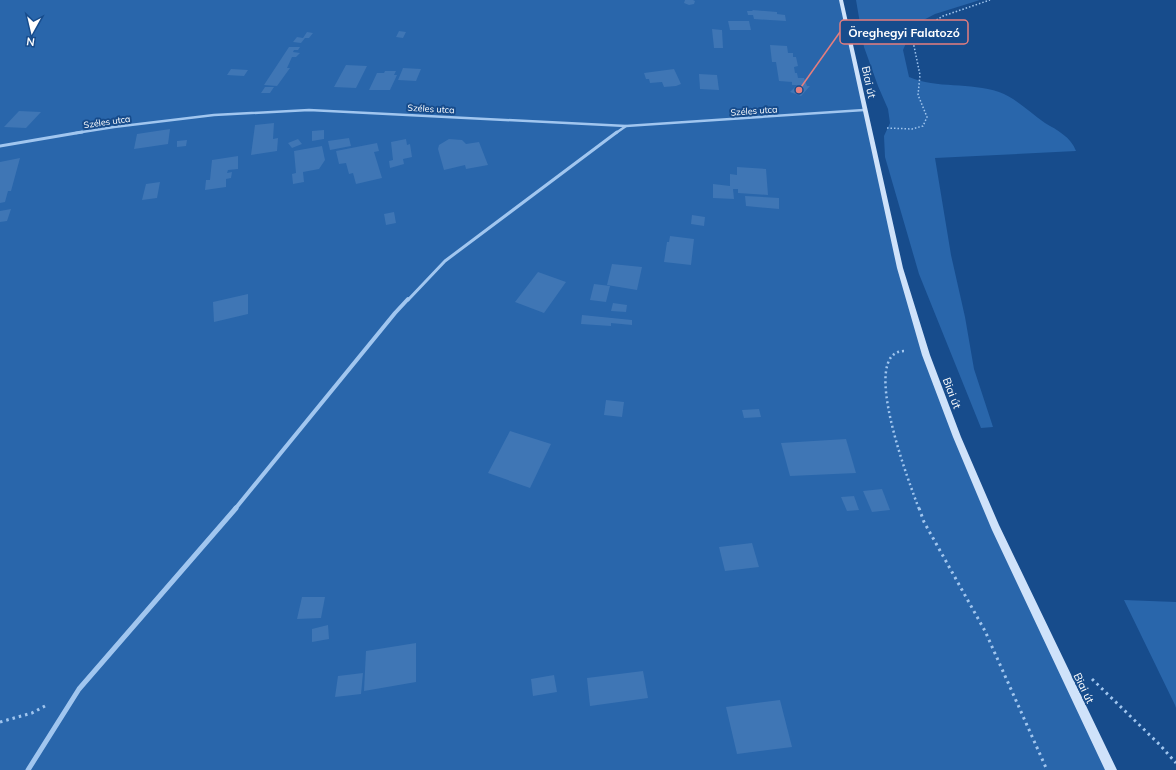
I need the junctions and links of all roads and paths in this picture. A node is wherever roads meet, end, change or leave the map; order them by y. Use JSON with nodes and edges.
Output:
{"nodes":[{"id":1,"x":841,"y":0,"type":"edge"},
{"id":2,"x":990,"y":0,"type":"edge"},
{"id":3,"x":864,"y":110,"type":"junction"},
{"id":4,"x":867,"y":125,"type":"junction"},
{"id":5,"x":626,"y":126,"type":"junction"},
{"id":6,"x":0,"y":146,"type":"edge"},
{"id":7,"x":926,"y":355,"type":"junction"},
{"id":8,"x":1090,"y":677,"type":"dead end"},
{"id":9,"x":79,"y":689,"type":"junction"},
{"id":10,"x":0,"y":722,"type":"edge"},
{"id":11,"x":1176,"y":763,"type":"edge"},
{"id":12,"x":28,"y":770,"type":"edge"},
{"id":13,"x":1047,"y":770,"type":"edge"},
{"id":14,"x":1111,"y":770,"type":"edge"}],
"edges":[{"from":1,"to":3,"type":"main road","name":"Biai út"},
{"from":2,"to":4,"type":"path"},
{"from":3,"to":4,"type":"main road","name":"Biai út"},
{"from":3,"to":5,"type":"street","name":"Széles utca"},
{"from":4,"to":7,"type":"main road","name":"Biai út"},
{"from":5,"to":6,"type":"street","name":"Széles utca"},
{"from":5,"to":9,"type":"street"},
{"from":7,"to":13,"type":"path"},
{"from":7,"to":14,"type":"main road","name":"Biai út"},
{"from":8,"to":11,"type":"path"},
{"from":9,"to":10,"type":"path"},
{"from":9,"to":12,"type":"street"}]}
